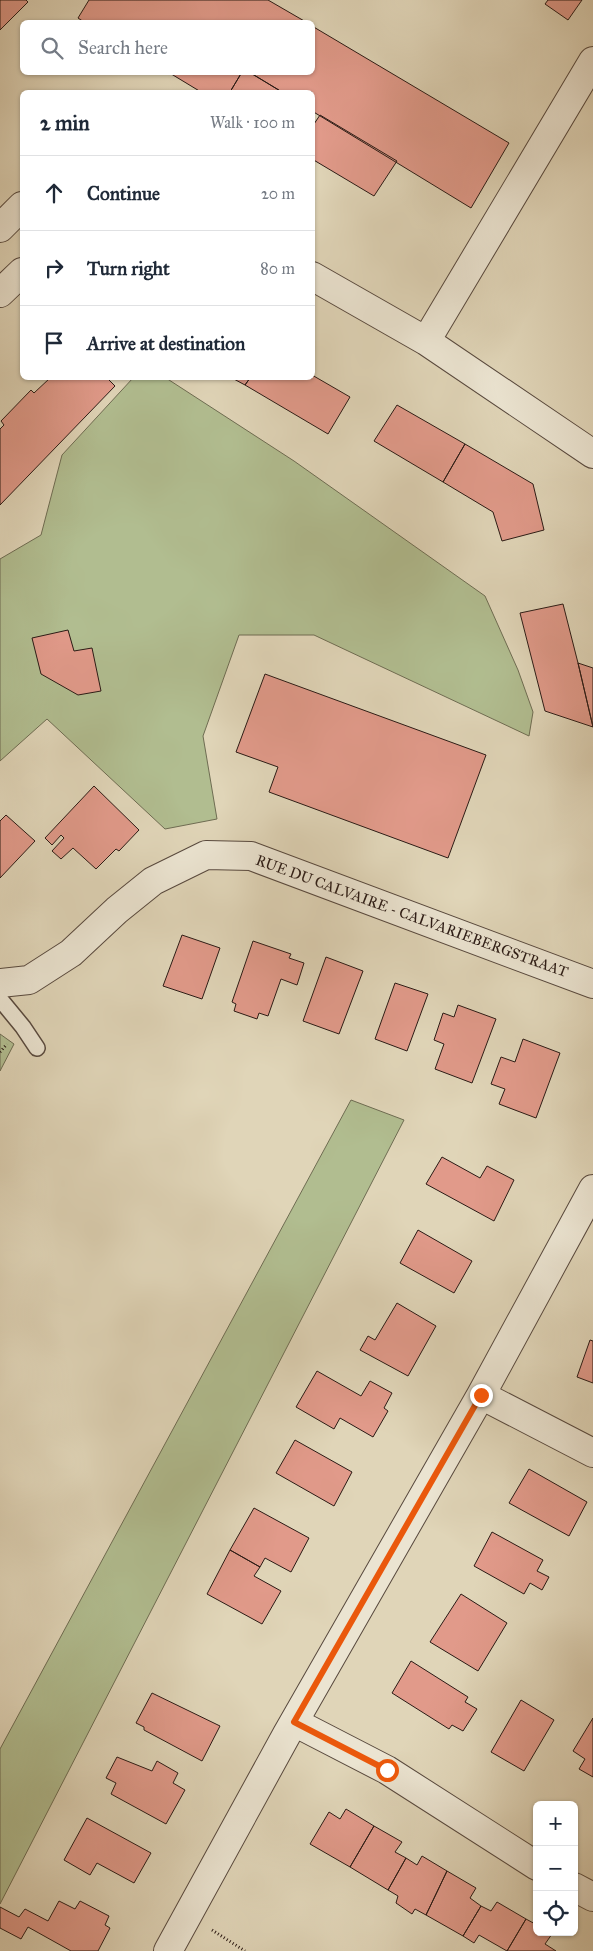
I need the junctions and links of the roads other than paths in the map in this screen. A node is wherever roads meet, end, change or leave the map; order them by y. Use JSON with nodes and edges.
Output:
{"nodes":[{"id":1,"x":593,"y":61,"type":"edge"},
{"id":2,"x":20,"y":208,"type":"edge"},
{"id":3,"x":0,"y":228,"type":"edge"},
{"id":4,"x":20,"y":274,"type":"edge"},
{"id":5,"x":315,"y":278,"type":"edge"},
{"id":6,"x":0,"y":293,"type":"edge"},
{"id":7,"x":426,"y":341,"type":"junction"},
{"id":8,"x":593,"y":454,"type":"edge"},
{"id":9,"x":0,"y":983,"type":"edge"},
{"id":10,"x":593,"y":984,"type":"edge"},
{"id":11,"x":0,"y":1000,"type":"edge"},
{"id":12,"x":37,"y":1048,"type":"dead end"},
{"id":13,"x":593,"y":1189,"type":"edge"},
{"id":14,"x":481,"y":1395,"type":"junction"},
{"id":15,"x":593,"y":1453,"type":"edge"},
{"id":16,"x":294,"y":1722,"type":"junction"},
{"id":17,"x":533,"y":1863,"type":"edge"},
{"id":18,"x":578,"y":1889,"type":"edge"},
{"id":19,"x":593,"y":1897,"type":"edge"},
{"id":20,"x":168,"y":1951,"type":"edge"}],
"edges":[{"from":1,"to":7,"type":"street"},
{"from":2,"to":3,"type":"street"},
{"from":4,"to":6,"type":"street"},
{"from":5,"to":7,"type":"street"},
{"from":7,"to":8,"type":"street"},
{"from":9,"to":10,"type":"street","name":"RUE DU CALVAIRE - CALVARIEBERGSTRAAT"},
{"from":11,"to":12,"type":"lane"},
{"from":13,"to":14,"type":"street"},
{"from":14,"to":15,"type":"street"},
{"from":14,"to":16,"type":"street"},
{"from":16,"to":17,"type":"street"},
{"from":16,"to":20,"type":"street"},
{"from":18,"to":19,"type":"street"}]}
